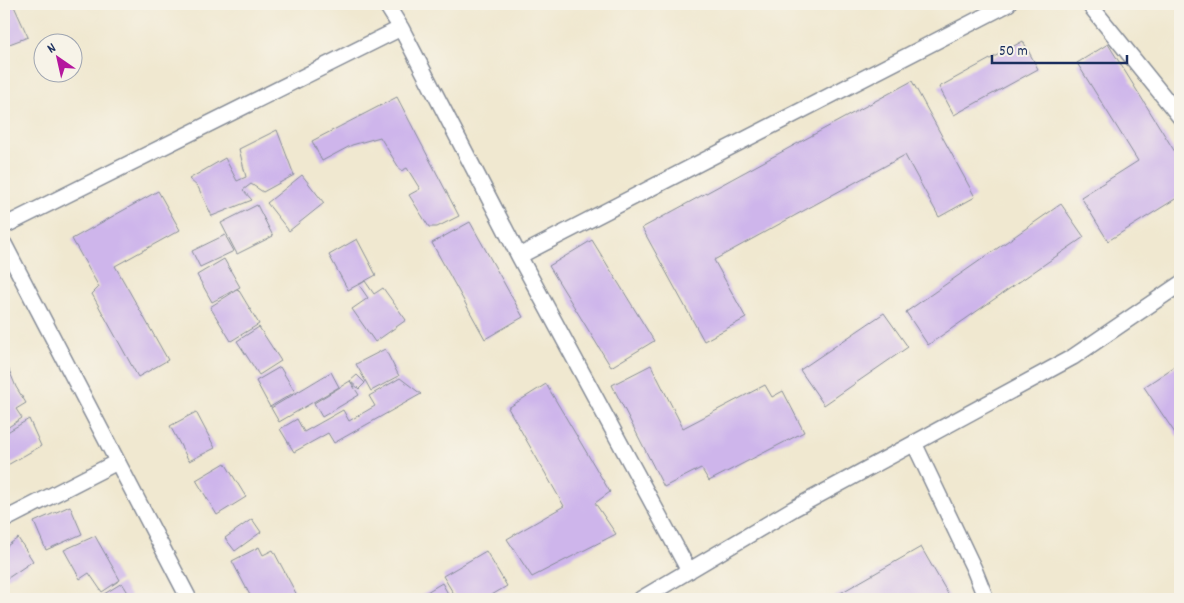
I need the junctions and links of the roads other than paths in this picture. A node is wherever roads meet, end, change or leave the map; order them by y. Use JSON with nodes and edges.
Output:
{"nodes":[{"id":1,"x":386,"y":4,"type":"edge"},
{"id":2,"x":1008,"y":4,"type":"edge"},
{"id":3,"x":1089,"y":4,"type":"edge"},
{"id":4,"x":401,"y":28,"type":"junction"},
{"id":5,"x":1180,"y":117,"type":"edge"},
{"id":6,"x":4,"y":226,"type":"edge"},
{"id":7,"x":4,"y":244,"type":"edge"},
{"id":8,"x":519,"y":256,"type":"junction"},
{"id":9,"x":1180,"y":284,"type":"edge"},
{"id":10,"x":914,"y":442,"type":"junction"},
{"id":11,"x":117,"y":462,"type":"junction"},
{"id":12,"x":4,"y":520,"type":"edge"},
{"id":13,"x":689,"y":572,"type":"junction"},
{"id":14,"x":189,"y":599,"type":"edge"},
{"id":15,"x":641,"y":599,"type":"edge"},
{"id":16,"x":986,"y":599,"type":"edge"}],
"edges":[{"from":1,"to":4,"type":"street"},
{"from":2,"to":8,"type":"street"},
{"from":3,"to":5,"type":"street"},
{"from":4,"to":6,"type":"street"},
{"from":4,"to":8,"type":"street"},
{"from":7,"to":11,"type":"street"},
{"from":8,"to":13,"type":"street"},
{"from":9,"to":10,"type":"street"},
{"from":10,"to":13,"type":"street"},
{"from":10,"to":16,"type":"street"},
{"from":11,"to":12,"type":"street"},
{"from":11,"to":14,"type":"street"},
{"from":13,"to":15,"type":"street"}]}
